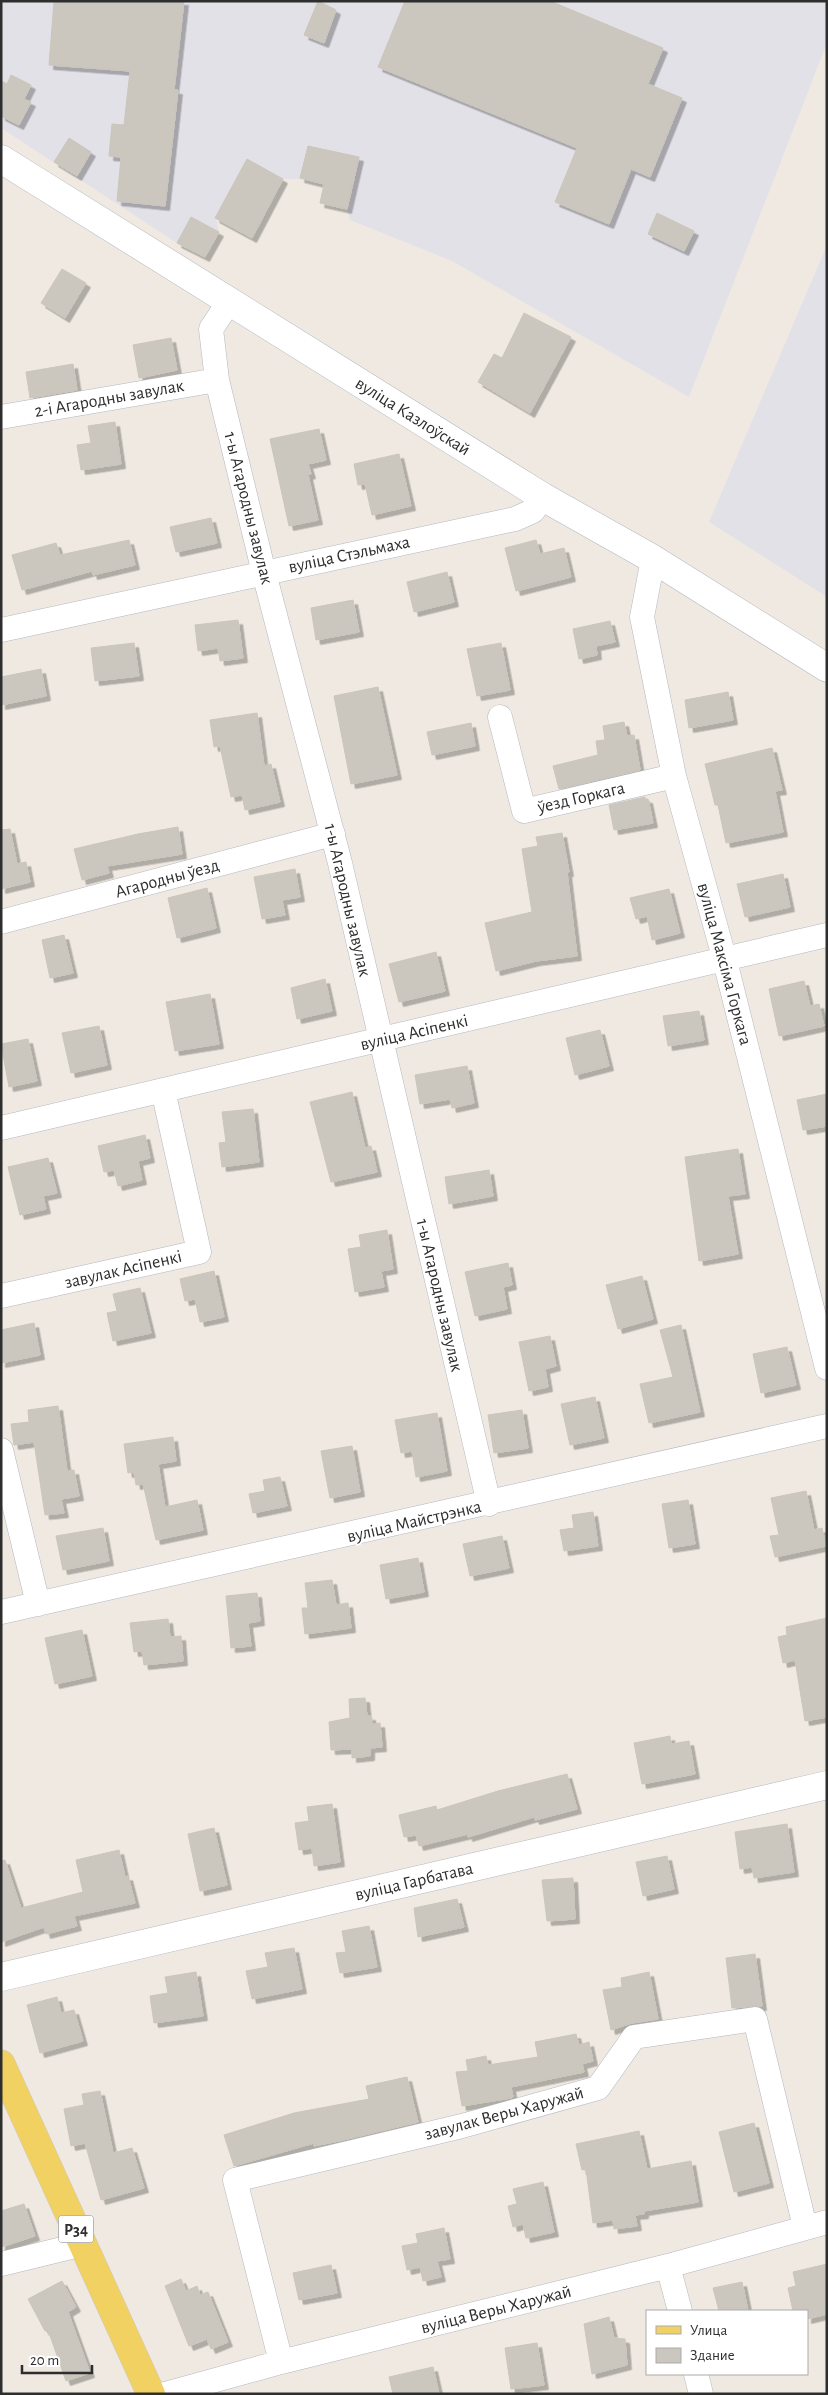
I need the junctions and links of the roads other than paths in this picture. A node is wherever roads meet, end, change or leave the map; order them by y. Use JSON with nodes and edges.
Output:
{"nodes":[{"id":1,"x":1,"y":159,"type":"edge"},
{"id":2,"x":229,"y":302,"type":"junction"},
{"id":3,"x":217,"y":380,"type":"junction"},
{"id":4,"x":1,"y":417,"type":"edge"},
{"id":5,"x":543,"y":497,"type":"junction"},
{"id":6,"x":653,"y":559,"type":"junction"},
{"id":7,"x":264,"y":573,"type":"junction"},
{"id":8,"x":1,"y":630,"type":"edge"},
{"id":9,"x":827,"y":668,"type":"edge"},
{"id":10,"x":500,"y":717,"type":"dead end"},
{"id":11,"x":674,"y":776,"type":"junction"},
{"id":12,"x":332,"y":834,"type":"junction"},
{"id":13,"x":1,"y":922,"type":"edge"},
{"id":14,"x":827,"y":935,"type":"edge"},
{"id":15,"x":724,"y":957,"type":"junction"},
{"id":16,"x":380,"y":1040,"type":"junction"},
{"id":17,"x":163,"y":1090,"type":"junction"},
{"id":18,"x":1,"y":1128,"type":"edge"},
{"id":19,"x":1,"y":1296,"type":"edge"},
{"id":20,"x":827,"y":1368,"type":"edge"},
{"id":21,"x":827,"y":1426,"type":"edge"},
{"id":22,"x":1,"y":1450,"type":"edge"},
{"id":23,"x":488,"y":1504,"type":"junction"},
{"id":24,"x":38,"y":1604,"type":"junction"},
{"id":25,"x":1,"y":1612,"type":"edge"},
{"id":26,"x":827,"y":1785,"type":"edge"},
{"id":27,"x":1,"y":1977,"type":"edge"},
{"id":28,"x":1,"y":2064,"type":"edge"},
{"id":29,"x":816,"y":2225,"type":"edge"},
{"id":30,"x":83,"y":2244,"type":"junction"},
{"id":31,"x":1,"y":2264,"type":"edge"},
{"id":32,"x":668,"y":2266,"type":"junction"},
{"id":33,"x":680,"y":2310,"type":"edge"},
{"id":34,"x":282,"y":2362,"type":"junction"},
{"id":35,"x":696,"y":2375,"type":"edge"},
{"id":36,"x":151,"y":2394,"type":"edge"},
{"id":37,"x":165,"y":2394,"type":"edge"},
{"id":38,"x":701,"y":2394,"type":"edge"}],
"edges":[{"from":1,"to":2,"type":"street","name":"вуліца Казлоўскай"},
{"from":2,"to":3,"type":"street","name":"1-ы Агародны завулак"},
{"from":2,"to":5,"type":"street","name":"вуліца Казлоўскай"},
{"from":3,"to":4,"type":"street","name":"2-і Агародны завулак"},
{"from":3,"to":7,"type":"street","name":"1-ы Агародны завулак"},
{"from":5,"to":6,"type":"street","name":"вуліца Казлоўскай"},
{"from":5,"to":7,"type":"street","name":"вуліца Стэльмаха"},
{"from":6,"to":9,"type":"street","name":"вуліца Казлоўскай"},
{"from":6,"to":11,"type":"street","name":"вуліца Максіма Горкага"},
{"from":7,"to":8,"type":"street","name":"вуліца Стэльмаха"},
{"from":7,"to":12,"type":"street","name":"1-ы Агародны завулак"},
{"from":10,"to":11,"type":"street","name":"ўезд Горкага"},
{"from":11,"to":15,"type":"street","name":"вуліца Максіма Горкага"},
{"from":12,"to":13,"type":"street","name":"Агародны ўезд"},
{"from":12,"to":16,"type":"street","name":"1-ы Агародны завулак"},
{"from":14,"to":15,"type":"street","name":"вуліца Асіпенкі"},
{"from":15,"to":16,"type":"street","name":"вуліца Асіпенкі"},
{"from":15,"to":20,"type":"street","name":"вуліца Максіма Горкага"},
{"from":16,"to":17,"type":"street","name":"вуліца Асіпенкі"},
{"from":16,"to":23,"type":"street","name":"1-ы Агародны завулак"},
{"from":17,"to":18,"type":"street","name":"вуліца Асіпенкі"},
{"from":17,"to":19,"type":"street","name":"завулак Асіпенкі"},
{"from":21,"to":23,"type":"street","name":"вуліца Майстрэнка"},
{"from":22,"to":24,"type":"street"},
{"from":23,"to":24,"type":"street","name":"вуліца Майстрэнка"},
{"from":24,"to":25,"type":"street","name":"вуліца Майстрэнка"},
{"from":26,"to":27,"type":"street","name":"вуліца Гарбатава"},
{"from":28,"to":30,"type":"main road","number":"Р34"},
{"from":29,"to":32,"type":"street","name":"вуліца Веры Харужай"},
{"from":29,"to":34,"type":"street","name":"завулак Веры Харужай"},
{"from":30,"to":31,"type":"street"},
{"from":30,"to":36,"type":"main road","number":"Р34"},
{"from":32,"to":33,"type":"street"},
{"from":32,"to":34,"type":"street","name":"вуліца Веры Харужай"},
{"from":34,"to":37,"type":"street","name":"вуліца Веры Харужай"},
{"from":35,"to":38,"type":"street"}]}
